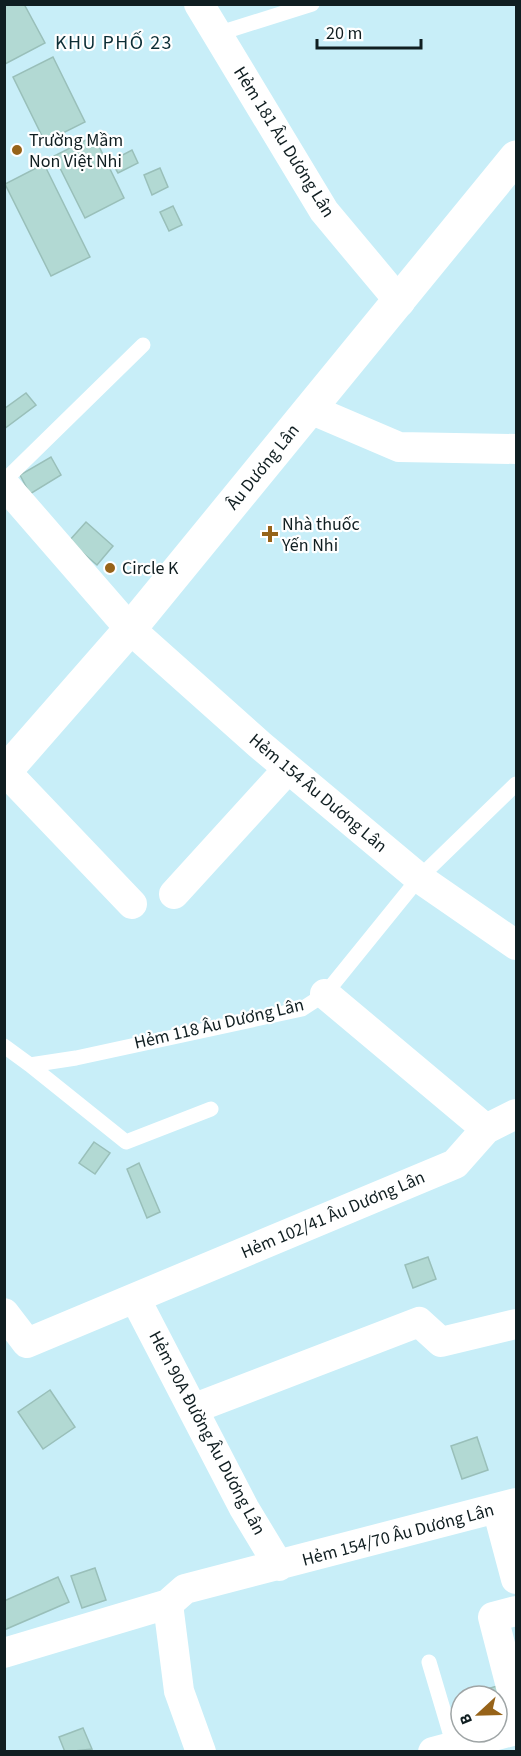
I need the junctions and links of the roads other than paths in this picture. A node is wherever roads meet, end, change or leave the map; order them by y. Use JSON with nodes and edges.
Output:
{"nodes":[{"id":1,"x":199,"y":4,"type":"edge"},
{"id":2,"x":312,"y":4,"type":"edge"},
{"id":3,"x":217,"y":34,"type":"junction"},
{"id":4,"x":516,"y":157,"type":"edge"},
{"id":5,"x":400,"y":302,"type":"junction"},
{"id":6,"x":143,"y":345,"type":"dead end"},
{"id":7,"x":310,"y":409,"type":"junction"},
{"id":8,"x":516,"y":449,"type":"edge"},
{"id":9,"x":6,"y":489,"type":"edge"},
{"id":10,"x":130,"y":629,"type":"junction"},
{"id":11,"x":288,"y":769,"type":"junction"},
{"id":12,"x":5,"y":772,"type":"edge"},
{"id":13,"x":516,"y":784,"type":"edge"},
{"id":14,"x":419,"y":878,"type":"junction"},
{"id":15,"x":174,"y":894,"type":"dead end"},
{"id":16,"x":132,"y":904,"type":"dead end"},
{"id":17,"x":516,"y":945,"type":"edge"},
{"id":18,"x":325,"y":994,"type":"junction"},
{"id":19,"x":4,"y":1046,"type":"edge"},
{"id":20,"x":30,"y":1065,"type":"junction"},
{"id":21,"x":211,"y":1109,"type":"dead end"},
{"id":22,"x":516,"y":1114,"type":"edge"},
{"id":23,"x":486,"y":1129,"type":"junction"},
{"id":24,"x":135,"y":1298,"type":"junction"},
{"id":25,"x":4,"y":1313,"type":"edge"},
{"id":26,"x":516,"y":1324,"type":"edge"},
{"id":27,"x":195,"y":1408,"type":"junction"},
{"id":28,"x":507,"y":1505,"type":"edge"},
{"id":29,"x":279,"y":1566,"type":"junction"},
{"id":30,"x":516,"y":1579,"type":"edge"},
{"id":31,"x":168,"y":1604,"type":"junction"},
{"id":32,"x":516,"y":1611,"type":"edge"},
{"id":33,"x":4,"y":1653,"type":"edge"},
{"id":34,"x":429,"y":1662,"type":"dead end"},
{"id":35,"x":516,"y":1706,"type":"edge"},
{"id":36,"x":516,"y":1730,"type":"edge"},
{"id":37,"x":443,"y":1750,"type":"edge"},
{"id":38,"x":201,"y":1752,"type":"edge"}],
"edges":[{"from":1,"to":3,"type":"street","name":"Hẻm 181 Âu Dương Lân"},
{"from":2,"to":3,"type":"lane"},
{"from":3,"to":5,"type":"street","name":"Hẻm 181 Âu Dương Lân"},
{"from":4,"to":5,"type":"street","name":"Âu Dương Lân"},
{"from":5,"to":7,"type":"street","name":"Âu Dương Lân"},
{"from":6,"to":9,"type":"lane"},
{"from":7,"to":8,"type":"street"},
{"from":7,"to":10,"type":"street","name":"Âu Dương Lân"},
{"from":9,"to":10,"type":"street","name":"Hẻm 154 Âu Dương Lân"},
{"from":10,"to":11,"type":"street","name":"Hẻm 154 Âu Dương Lân"},
{"from":10,"to":12,"type":"street","name":"Âu Dương Lân"},
{"from":11,"to":14,"type":"street","name":"Hẻm 154 Âu Dương Lân"},
{"from":11,"to":15,"type":"street"},
{"from":12,"to":16,"type":"street"},
{"from":13,"to":14,"type":"lane","name":"Hẻm 118 Âu Dương Lân"},
{"from":14,"to":17,"type":"street","name":"Hẻm 154 Âu Dương Lân"},
{"from":14,"to":18,"type":"lane","name":"Hẻm 118 Âu Dương Lân"},
{"from":18,"to":20,"type":"lane","name":"Hẻm 118 Âu Dương Lân"},
{"from":18,"to":23,"type":"street"},
{"from":19,"to":20,"type":"lane"},
{"from":20,"to":21,"type":"lane"},
{"from":22,"to":23,"type":"street","name":"Hẻm 102/41 Âu Dương Lân"},
{"from":23,"to":24,"type":"street","name":"Hẻm 102/41 Âu Dương Lân"},
{"from":24,"to":25,"type":"street","name":"Hẻm 102/41 Âu Dương Lân"},
{"from":24,"to":27,"type":"street","name":"Hẻm 90A Đường Âu Dương Lân"},
{"from":26,"to":27,"type":"street"},
{"from":27,"to":29,"type":"street","name":"Hẻm 90A Đường Âu Dương Lân"},
{"from":28,"to":29,"type":"street","name":"Hẻm 154/70 Âu Dương Lân"},
{"from":28,"to":30,"type":"street"},
{"from":29,"to":31,"type":"street","name":"Hẻm 154/70 Âu Dương Lân"},
{"from":31,"to":33,"type":"street","name":"Hẻm 154/70 Âu Dương Lân"},
{"from":31,"to":38,"type":"street"},
{"from":32,"to":35,"type":"street"},
{"from":34,"to":37,"type":"lane"},
{"from":36,"to":37,"type":"street"}]}
